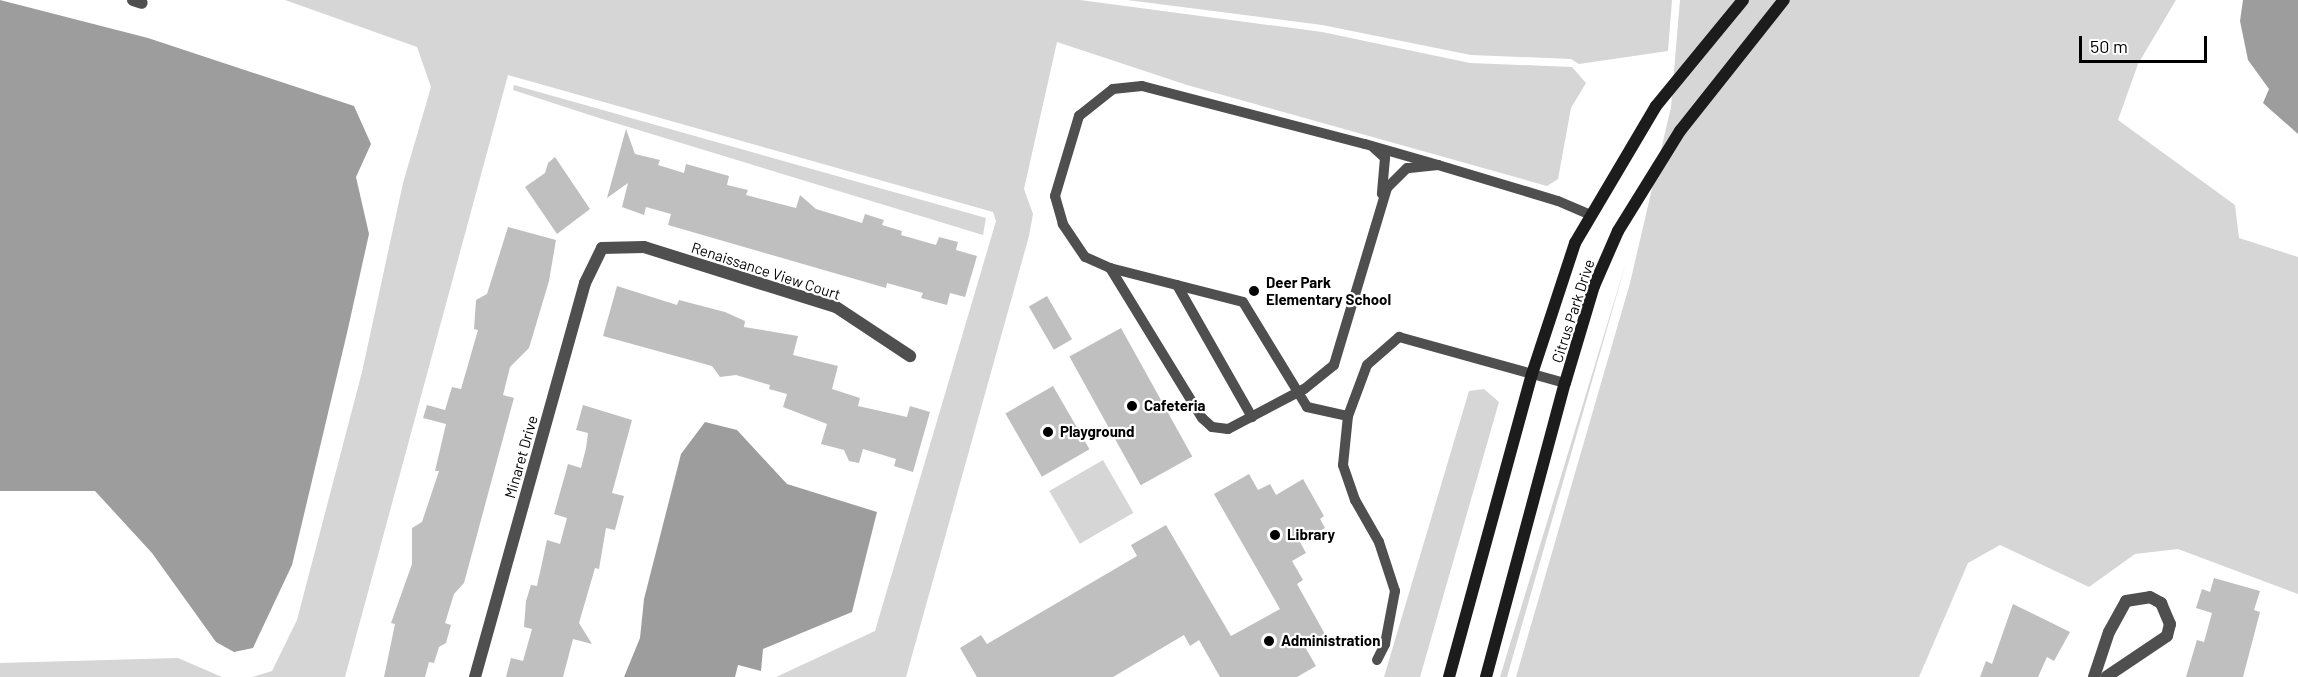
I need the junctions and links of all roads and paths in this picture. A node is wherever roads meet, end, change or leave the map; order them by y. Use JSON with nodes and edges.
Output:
{"nodes":[{"id":1,"x":1743,"y":0,"type":"edge"},
{"id":2,"x":1784,"y":0,"type":"edge"},
{"id":3,"x":1372,"y":147,"type":"junction"},
{"id":4,"x":1438,"y":165,"type":"junction"},
{"id":5,"x":1589,"y":214,"type":"junction"},
{"id":6,"x":1379,"y":218,"type":"junction"},
{"id":7,"x":602,"y":248,"type":"joint"},
{"id":8,"x":1110,"y":268,"type":"junction"},
{"id":9,"x":1178,"y":285,"type":"junction"},
{"id":10,"x":910,"y":356,"type":"dead end"},
{"id":11,"x":1532,"y":374,"type":"junction"},
{"id":12,"x":1565,"y":383,"type":"junction"},
{"id":13,"x":1296,"y":393,"type":"junction"},
{"id":14,"x":1348,"y":416,"type":"junction"},
{"id":15,"x":1252,"y":417,"type":"junction"},
{"id":16,"x":1377,"y":660,"type":"dead end"},
{"id":17,"x":475,"y":677,"type":"edge"},
{"id":18,"x":1449,"y":677,"type":"edge"},
{"id":19,"x":1486,"y":677,"type":"edge"},
{"id":20,"x":2094,"y":677,"type":"edge"},
{"id":21,"x":2106,"y":677,"type":"edge"}],
"edges":[{"from":1,"to":5,"type":"street","name":"Citrus Park Drive"},
{"from":2,"to":12,"type":"street","name":"Citrus Park Drive"},
{"from":3,"to":4,"type":"lane"},
{"from":3,"to":6,"type":"lane"},
{"from":3,"to":8,"type":"lane"},
{"from":4,"to":5,"type":"lane"},
{"from":4,"to":6,"type":"lane"},
{"from":5,"to":11,"type":"street","name":"Citrus Park Drive"},
{"from":6,"to":13,"type":"lane"},
{"from":7,"to":10,"type":"street","name":"Renaissance View Court"},
{"from":7,"to":17,"type":"street","name":"Minaret Drive"},
{"from":8,"to":9,"type":"lane"},
{"from":8,"to":15,"type":"lane"},
{"from":9,"to":13,"type":"lane"},
{"from":9,"to":15,"type":"lane"},
{"from":11,"to":12,"type":"lane"},
{"from":11,"to":14,"type":"lane"},
{"from":11,"to":18,"type":"street","name":"Citrus Park Drive"},
{"from":12,"to":19,"type":"street","name":"Citrus Park Drive"},
{"from":13,"to":14,"type":"lane"},
{"from":13,"to":15,"type":"lane"},
{"from":14,"to":16,"type":"lane"},
{"from":20,"to":21,"type":"street"}]}
